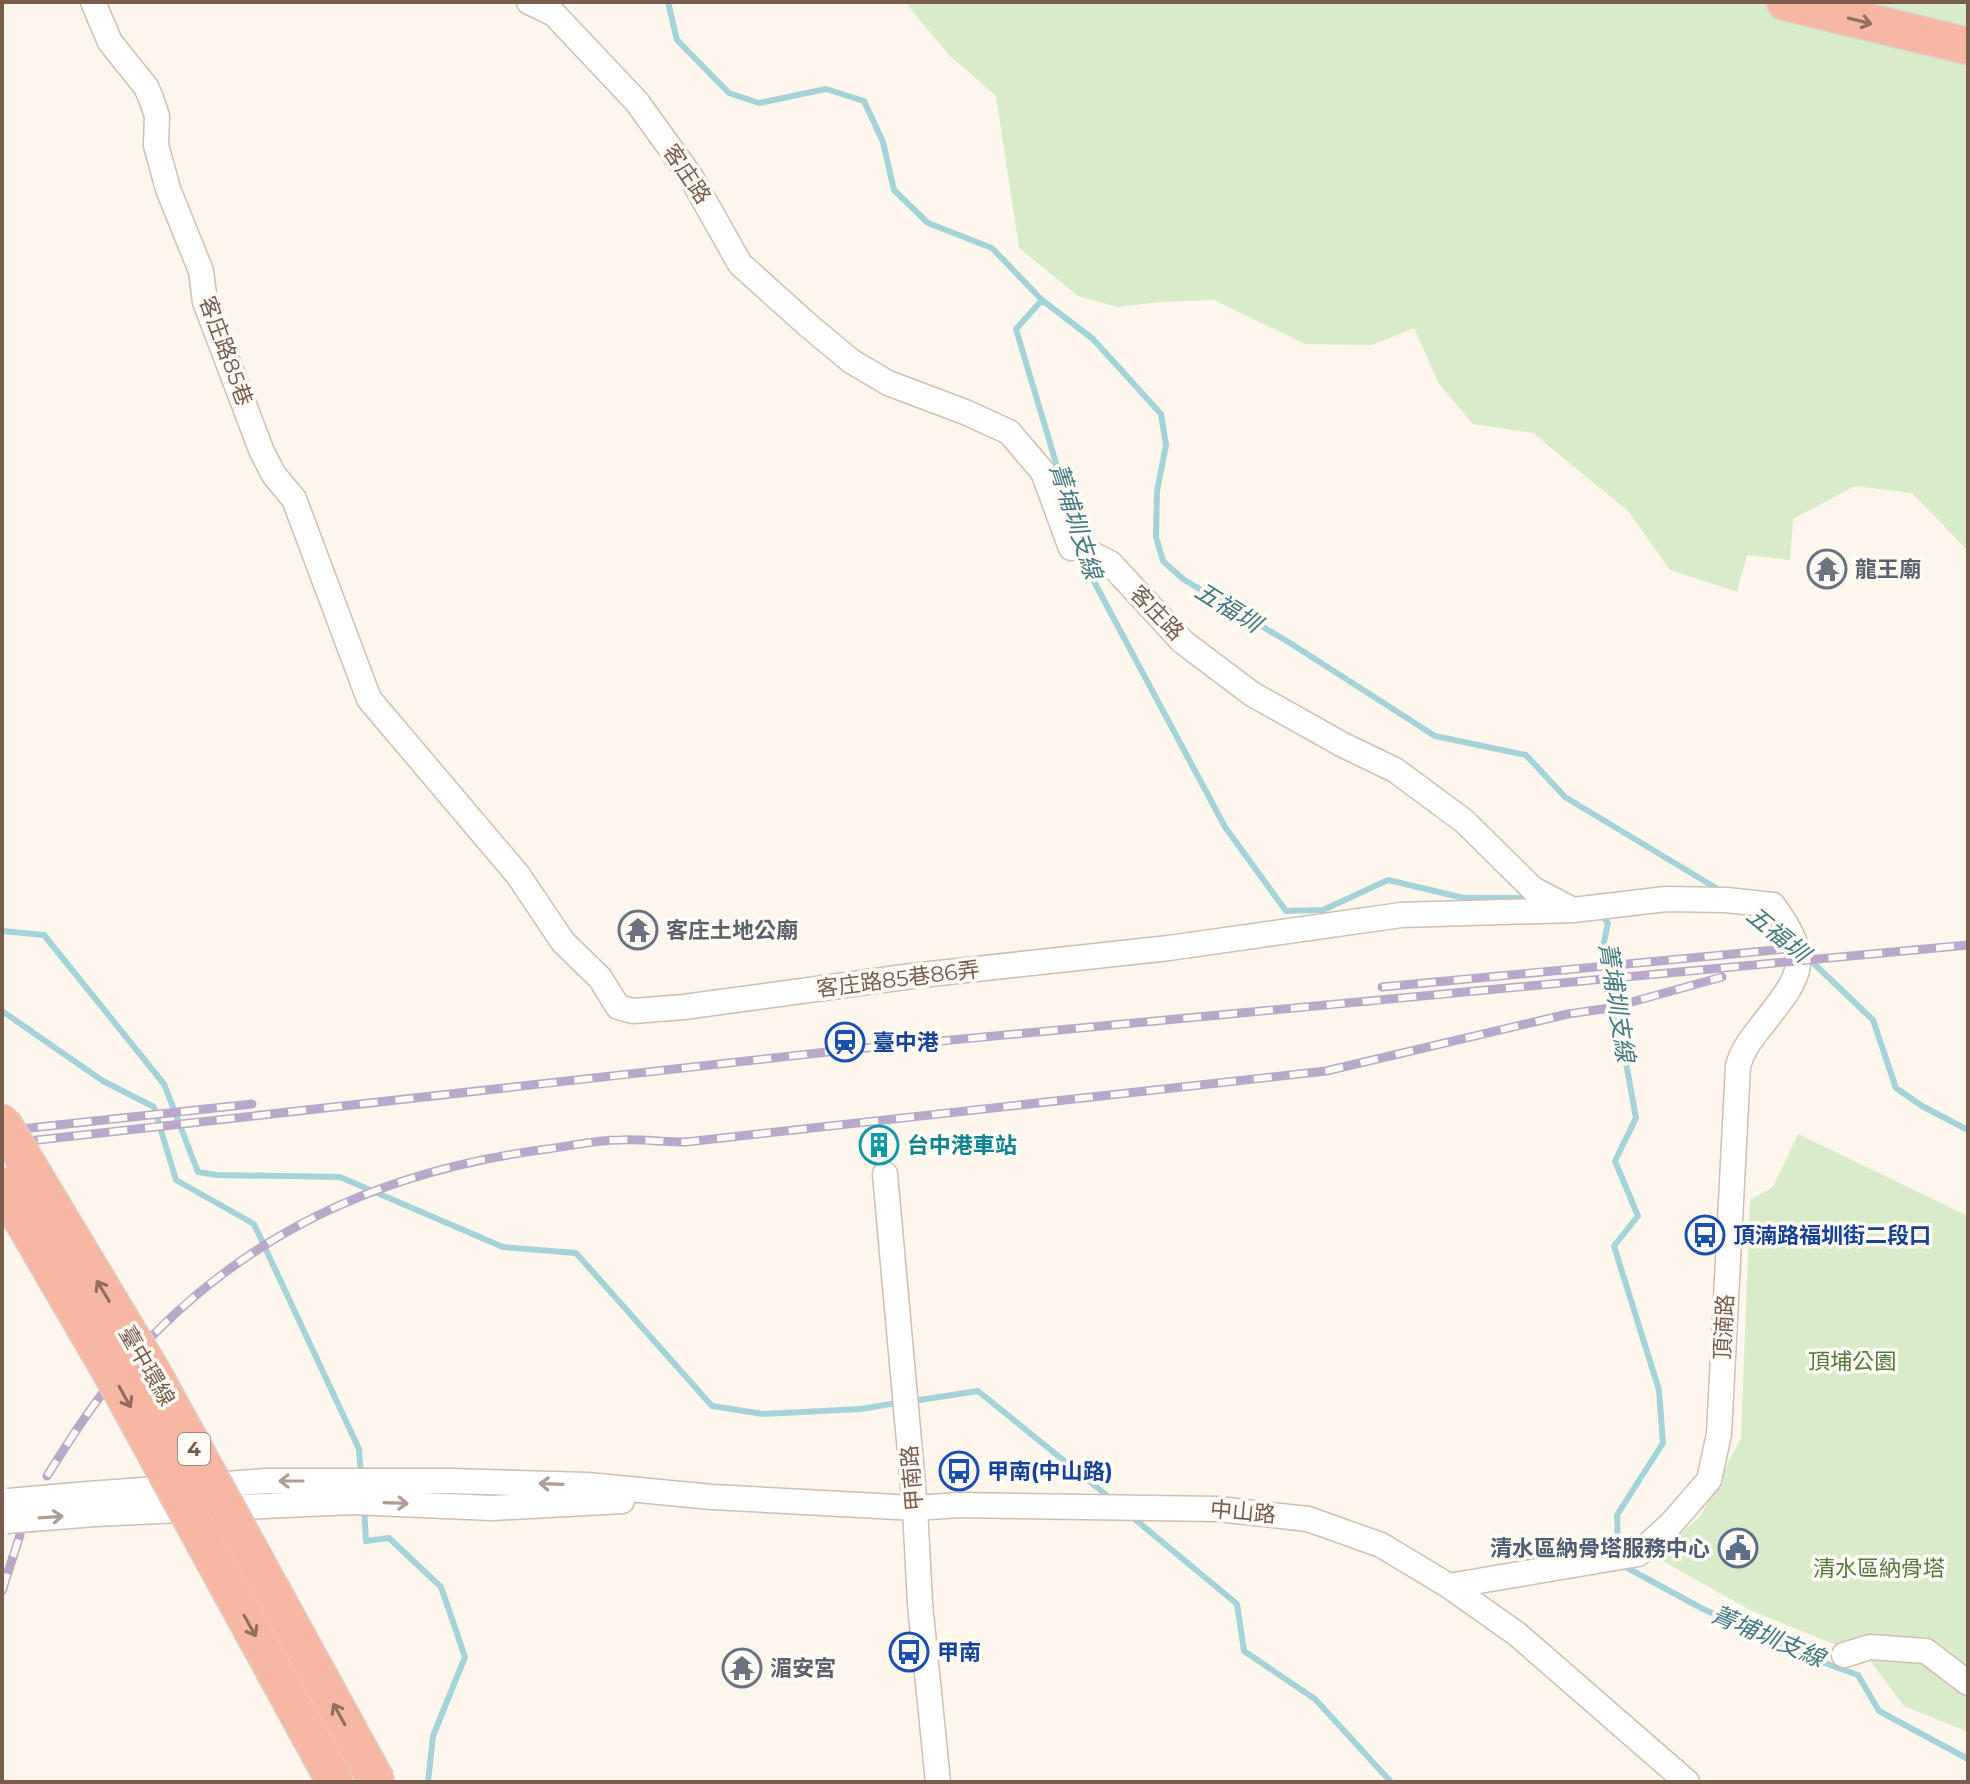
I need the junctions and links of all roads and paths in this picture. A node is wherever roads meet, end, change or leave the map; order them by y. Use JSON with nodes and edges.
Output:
{"nodes":[{"id":1,"x":93,"y":2,"type":"edge"},
{"id":2,"x":529,"y":2,"type":"edge"},
{"id":3,"x":1785,"y":2,"type":"edge"},
{"id":4,"x":1968,"y":46,"type":"edge"},
{"id":5,"x":369,"y":699,"type":"joint"},
{"id":6,"x":1573,"y":910,"type":"junction"},
{"id":7,"x":2,"y":1122,"type":"edge"},
{"id":8,"x":885,"y":1174,"type":"dead end"},
{"id":9,"x":2,"y":1185,"type":"edge"},
{"id":10,"x":915,"y":1508,"type":"junction"},
{"id":11,"x":5,"y":1511,"type":"edge"},
{"id":12,"x":1449,"y":1586,"type":"junction"},
{"id":13,"x":1844,"y":1655,"type":"dead end"},
{"id":14,"x":1968,"y":1683,"type":"edge"},
{"id":15,"x":335,"y":1782,"type":"edge"},
{"id":16,"x":377,"y":1782,"type":"edge"},
{"id":17,"x":938,"y":1782,"type":"edge"},
{"id":18,"x":1687,"y":1782,"type":"edge"}],
"edges":[{"from":1,"to":5,"type":"street","name":"客庄路85巷"},
{"from":2,"to":6,"type":"street","name":"客庄路"},
{"from":3,"to":4,"type":"highway","one_way":true},
{"from":5,"to":6,"type":"street","name":"客庄路85巷86弄"},
{"from":6,"to":12,"type":"street","name":"頂湳路"},
{"from":16,"to":7,"type":"highway","name":"臺中環線","number":"4","one_way":true,"bridge":true},
{"from":8,"to":10,"type":"street","name":"甲南路"},
{"from":9,"to":15,"type":"highway","name":"臺中環線","number":"4","one_way":true,"bridge":true},
{"from":10,"to":11,"type":"street","name":"中山路","bridge":true},
{"from":10,"to":12,"type":"street","name":"中山路"},
{"from":10,"to":17,"type":"street","name":"甲南路"},
{"from":12,"to":18,"type":"street","name":"中山路"},
{"from":13,"to":14,"type":"street"}]}
